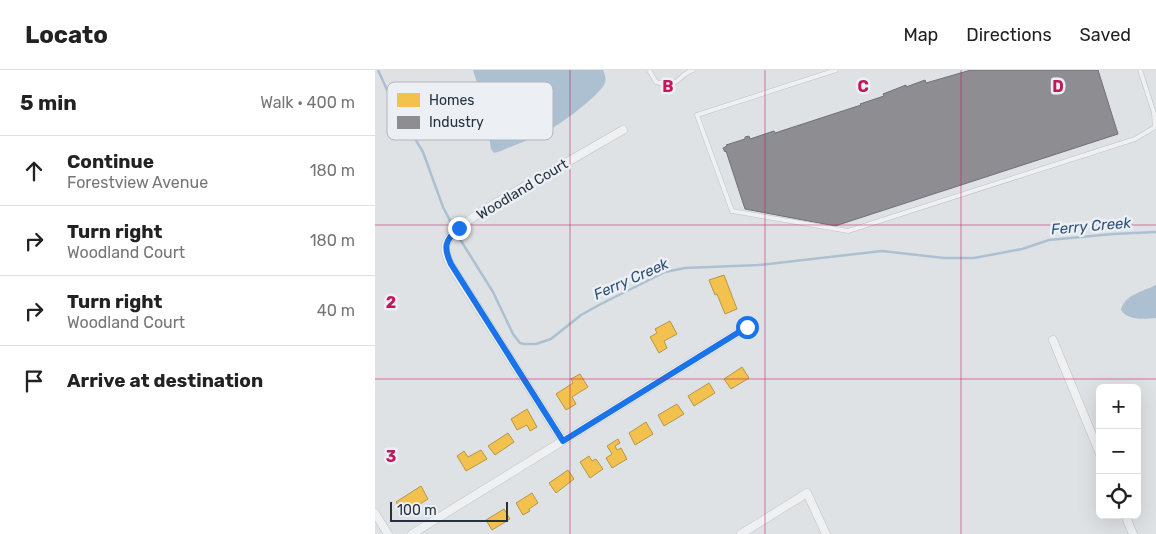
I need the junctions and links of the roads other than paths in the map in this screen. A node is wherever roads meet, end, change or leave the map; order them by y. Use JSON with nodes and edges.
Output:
{"nodes":[{"id":1,"x":649,"y":70,"type":"edge"},
{"id":2,"x":693,"y":70,"type":"edge"},
{"id":3,"x":837,"y":70,"type":"edge"},
{"id":4,"x":1140,"y":70,"type":"edge"},
{"id":5,"x":623,"y":130,"type":"dead end"},
{"id":6,"x":747,"y":327,"type":"dead end"},
{"id":7,"x":1053,"y":340,"type":"dead end"},
{"id":8,"x":563,"y":441,"type":"junction"},
{"id":9,"x":1096,"y":444,"type":"edge"},
{"id":10,"x":375,"y":513,"type":"edge"},
{"id":11,"x":1127,"y":519,"type":"edge"},
{"id":12,"x":388,"y":534,"type":"edge"},
{"id":13,"x":412,"y":534,"type":"edge"},
{"id":14,"x":741,"y":534,"type":"edge"},
{"id":15,"x":826,"y":534,"type":"edge"},
{"id":16,"x":1133,"y":534,"type":"edge"}],
"edges":[{"from":1,"to":2,"type":"lane"},
{"from":3,"to":4,"type":"lane"},
{"from":5,"to":8,"type":"street","name":"Woodland Court"},
{"from":6,"to":8,"type":"street"},
{"from":7,"to":9,"type":"street"},
{"from":8,"to":13,"type":"street"},
{"from":10,"to":12,"type":"street"},
{"from":11,"to":16,"type":"street"},
{"from":14,"to":15,"type":"street"}]}
